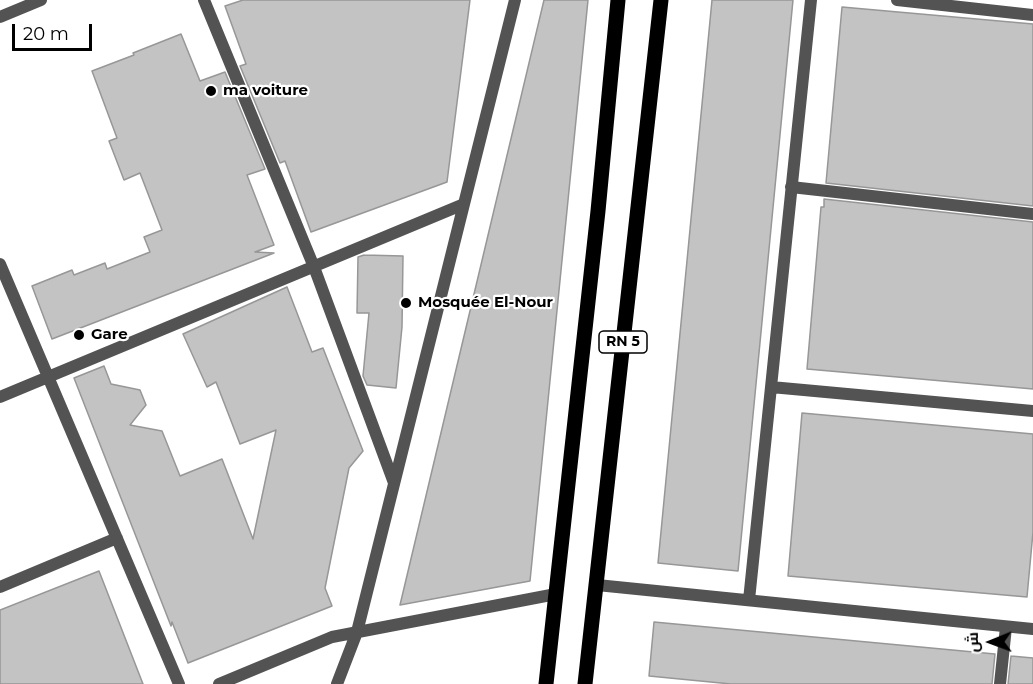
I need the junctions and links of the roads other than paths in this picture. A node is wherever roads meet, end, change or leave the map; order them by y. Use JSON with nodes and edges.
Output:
{"nodes":[{"id":1,"x":41,"y":0,"type":"edge"},
{"id":2,"x":204,"y":0,"type":"edge"},
{"id":3,"x":618,"y":0,"type":"edge"},
{"id":4,"x":661,"y":0,"type":"edge"},
{"id":5,"x":811,"y":0,"type":"edge"},
{"id":6,"x":897,"y":0,"type":"edge"},
{"id":7,"x":514,"y":2,"type":"edge"},
{"id":8,"x":1033,"y":15,"type":"edge"},
{"id":9,"x":0,"y":17,"type":"edge"},
{"id":10,"x":792,"y":187,"type":"junction"},
{"id":11,"x":464,"y":204,"type":"junction"},
{"id":12,"x":1033,"y":214,"type":"edge"},
{"id":13,"x":0,"y":264,"type":"edge"},
{"id":14,"x":314,"y":267,"type":"junction"},
{"id":15,"x":48,"y":377,"type":"junction"},
{"id":16,"x":771,"y":387,"type":"junction"},
{"id":17,"x":0,"y":397,"type":"edge"},
{"id":18,"x":1033,"y":411,"type":"edge"},
{"id":19,"x":394,"y":483,"type":"junction"},
{"id":20,"x":117,"y":538,"type":"junction"},
{"id":21,"x":597,"y":585,"type":"junction"},
{"id":22,"x":0,"y":587,"type":"edge"},
{"id":23,"x":556,"y":594,"type":"junction"},
{"id":24,"x":749,"y":600,"type":"junction"},
{"id":25,"x":1006,"y":627,"type":"junction"},
{"id":26,"x":1033,"y":629,"type":"edge"},
{"id":27,"x":357,"y":633,"type":"junction"},
{"id":28,"x":179,"y":684,"type":"edge"},
{"id":29,"x":219,"y":684,"type":"edge"},
{"id":30,"x":337,"y":684,"type":"edge"},
{"id":31,"x":546,"y":684,"type":"edge"},
{"id":32,"x":585,"y":684,"type":"edge"},
{"id":33,"x":1000,"y":684,"type":"edge"}],
"edges":[{"from":1,"to":9,"type":"street"},
{"from":2,"to":14,"type":"street"},
{"from":3,"to":23,"type":"main road","number":"RN 5"},
{"from":4,"to":21,"type":"main road","number":"RN 5"},
{"from":5,"to":10,"type":"street"},
{"from":6,"to":8,"type":"street"},
{"from":7,"to":11,"type":"street"},
{"from":10,"to":12,"type":"street"},
{"from":10,"to":16,"type":"street"},
{"from":11,"to":14,"type":"street"},
{"from":11,"to":19,"type":"street"},
{"from":13,"to":15,"type":"street"},
{"from":14,"to":15,"type":"street"},
{"from":14,"to":19,"type":"street"},
{"from":15,"to":17,"type":"street"},
{"from":15,"to":20,"type":"street"},
{"from":16,"to":18,"type":"street"},
{"from":16,"to":24,"type":"street"},
{"from":19,"to":27,"type":"street"},
{"from":20,"to":22,"type":"street"},
{"from":20,"to":28,"type":"street"},
{"from":21,"to":24,"type":"street"},
{"from":21,"to":32,"type":"main road","number":"RN 5"},
{"from":23,"to":27,"type":"street"},
{"from":23,"to":31,"type":"main road","number":"RN 5"},
{"from":24,"to":25,"type":"street"},
{"from":25,"to":26,"type":"street"},
{"from":25,"to":33,"type":"street"},
{"from":27,"to":29,"type":"street"},
{"from":27,"to":30,"type":"street"}]}
